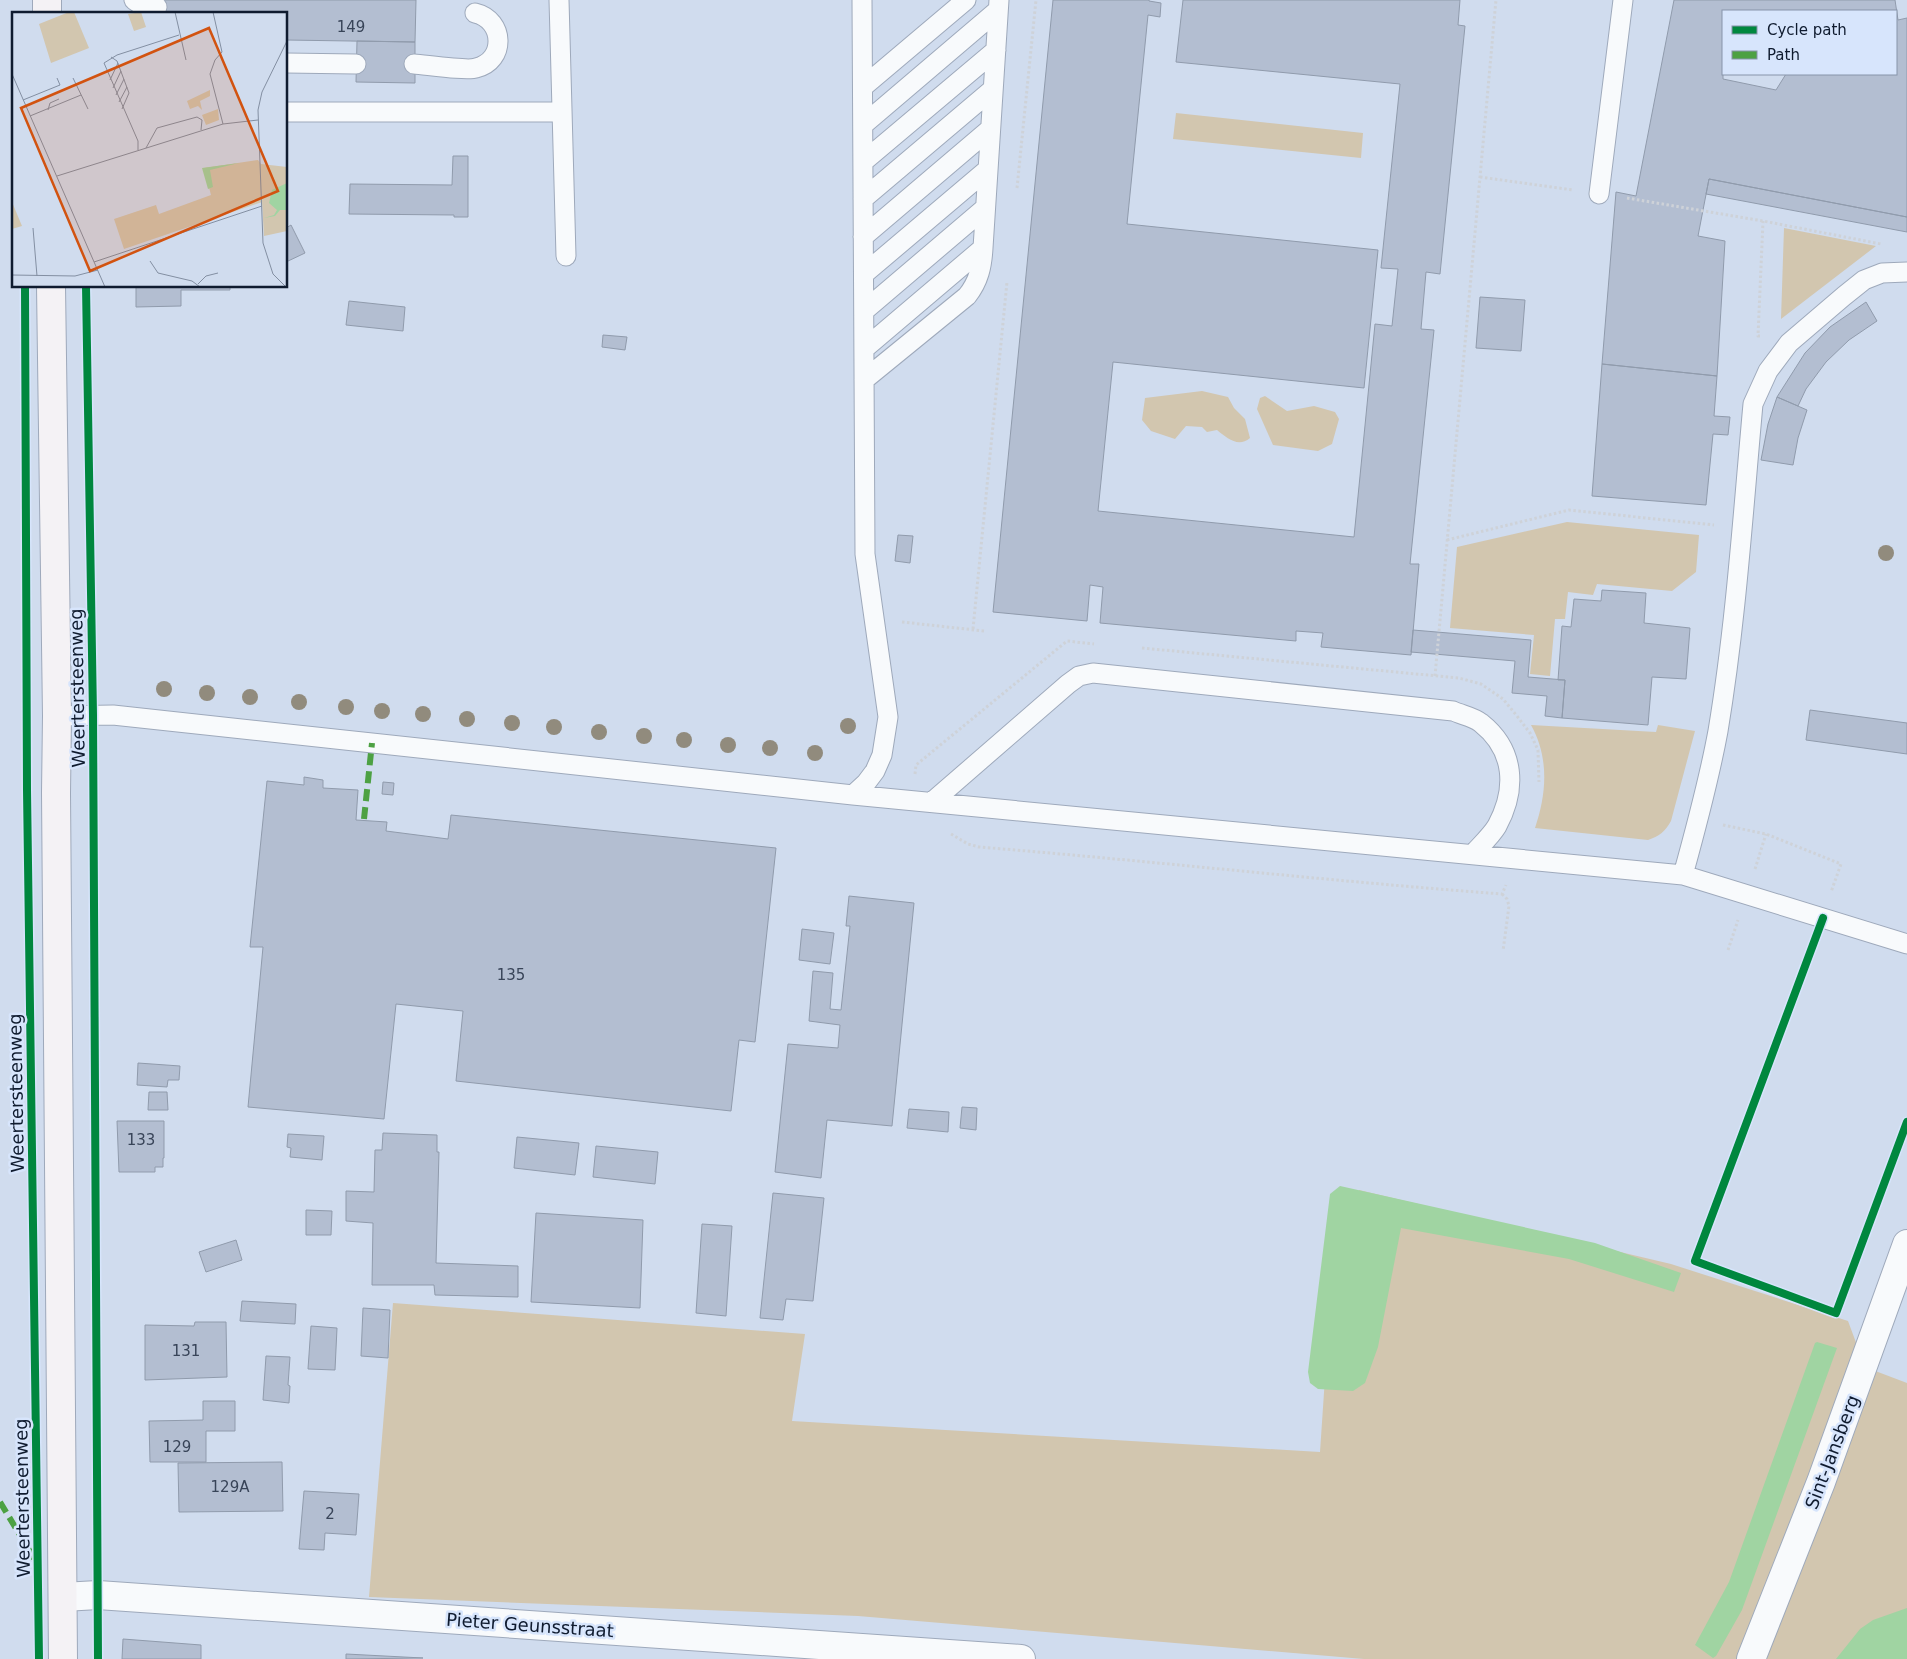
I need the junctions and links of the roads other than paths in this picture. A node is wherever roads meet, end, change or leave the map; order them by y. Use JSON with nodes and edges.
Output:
{"nodes":[{"id":1,"x":134,"y":0,"type":"edge"},
{"id":2,"x":559,"y":0,"type":"edge"},
{"id":3,"x":862,"y":0,"type":"edge"},
{"id":4,"x":966,"y":0,"type":"edge"},
{"id":5,"x":1623,"y":0,"type":"edge"},
{"id":6,"x":998,"y":5,"type":"edge"},
{"id":7,"x":157,"y":7,"type":"dead end"},
{"id":8,"x":475,"y":13,"type":"dead end"},
{"id":9,"x":996,"y":50,"type":"junction"},
{"id":10,"x":288,"y":64,"type":"edge"},
{"id":11,"x":356,"y":64,"type":"dead end"},
{"id":12,"x":414,"y":64,"type":"dead end"},
{"id":13,"x":863,"y":88,"type":"junction"},
{"id":14,"x":993,"y":89,"type":"junction"},
{"id":15,"x":288,"y":112,"type":"edge"},
{"id":16,"x":562,"y":112,"type":"junction"},
{"id":17,"x":863,"y":125,"type":"junction"},
{"id":18,"x":990,"y":129,"type":"junction"},
{"id":19,"x":863,"y":162,"type":"junction"},
{"id":20,"x":988,"y":169,"type":"junction"},
{"id":21,"x":1600,"y":194,"type":"road end"},
{"id":22,"x":863,"y":199,"type":"junction"},
{"id":23,"x":986,"y":208,"type":"junction"},
{"id":24,"x":863,"y":237,"type":"junction"},
{"id":25,"x":983,"y":248,"type":"junction"},
{"id":26,"x":566,"y":256,"type":"dead end"},
{"id":27,"x":1907,"y":272,"type":"edge"},
{"id":28,"x":864,"y":274,"type":"junction"},
{"id":29,"x":51,"y":288,"type":"edge"},
{"id":30,"x":864,"y":311,"type":"junction"},
{"id":31,"x":864,"y":349,"type":"junction"},
{"id":32,"x":864,"y":380,"type":"junction"},
{"id":33,"x":57,"y":716,"type":"junction"},
{"id":34,"x":853,"y":794,"type":"junction"},
{"id":35,"x":932,"y":802,"type":"junction"},
{"id":36,"x":1472,"y":855,"type":"junction"},
{"id":37,"x":1684,"y":875,"type":"junction"},
{"id":38,"x":1907,"y":944,"type":"edge"},
{"id":39,"x":1907,"y":1244,"type":"edge"},
{"id":40,"x":63,"y":1597,"type":"junction"},
{"id":41,"x":63,"y":1659,"type":"edge"},
{"id":42,"x":1021,"y":1659,"type":"edge"},
{"id":43,"x":1751,"y":1659,"type":"edge"}],
"edges":[{"from":1,"to":7,"type":"lane"},
{"from":2,"to":16,"type":"lane"},
{"from":3,"to":13,"type":"lane"},
{"from":4,"to":13,"type":"lane"},
{"from":5,"to":21,"type":"lane"},
{"from":6,"to":9,"type":"lane"},
{"from":6,"to":17,"type":"lane"},
{"from":8,"to":12,"type":"lane"},
{"from":9,"to":14,"type":"lane"},
{"from":9,"to":19,"type":"lane"},
{"from":10,"to":11,"type":"lane"},
{"from":13,"to":17,"type":"lane"},
{"from":14,"to":18,"type":"lane"},
{"from":14,"to":22,"type":"lane"},
{"from":15,"to":16,"type":"lane"},
{"from":16,"to":26,"type":"lane"},
{"from":17,"to":19,"type":"lane"},
{"from":18,"to":20,"type":"lane"},
{"from":18,"to":24,"type":"lane"},
{"from":19,"to":22,"type":"lane"},
{"from":20,"to":23,"type":"lane"},
{"from":20,"to":28,"type":"lane"},
{"from":22,"to":24,"type":"lane"},
{"from":23,"to":25,"type":"lane"},
{"from":23,"to":30,"type":"lane"},
{"from":24,"to":28,"type":"lane"},
{"from":25,"to":31,"type":"lane"},
{"from":25,"to":32,"type":"lane"},
{"from":27,"to":37,"type":"lane"},
{"from":28,"to":30,"type":"lane"},
{"from":29,"to":33,"type":"main road","name":"Weertersteenweg"},
{"from":30,"to":31,"type":"lane"},
{"from":31,"to":32,"type":"lane"},
{"from":32,"to":34,"type":"lane"},
{"from":33,"to":34,"type":"lane"},
{"from":33,"to":40,"type":"main road","name":"Weertersteenweg"},
{"from":34,"to":35,"type":"lane"},
{"from":35,"to":36,"type":"lane"},
{"from":35,"to":36,"type":"lane"},
{"from":36,"to":37,"type":"lane"},
{"from":37,"to":38,"type":"lane"},
{"from":39,"to":43,"type":"street","name":"Sint-Jansberg"},
{"from":40,"to":41,"type":"main road","name":"Weertersteenweg"},
{"from":40,"to":42,"type":"street","name":"Pieter Geunsstraat"}]}
